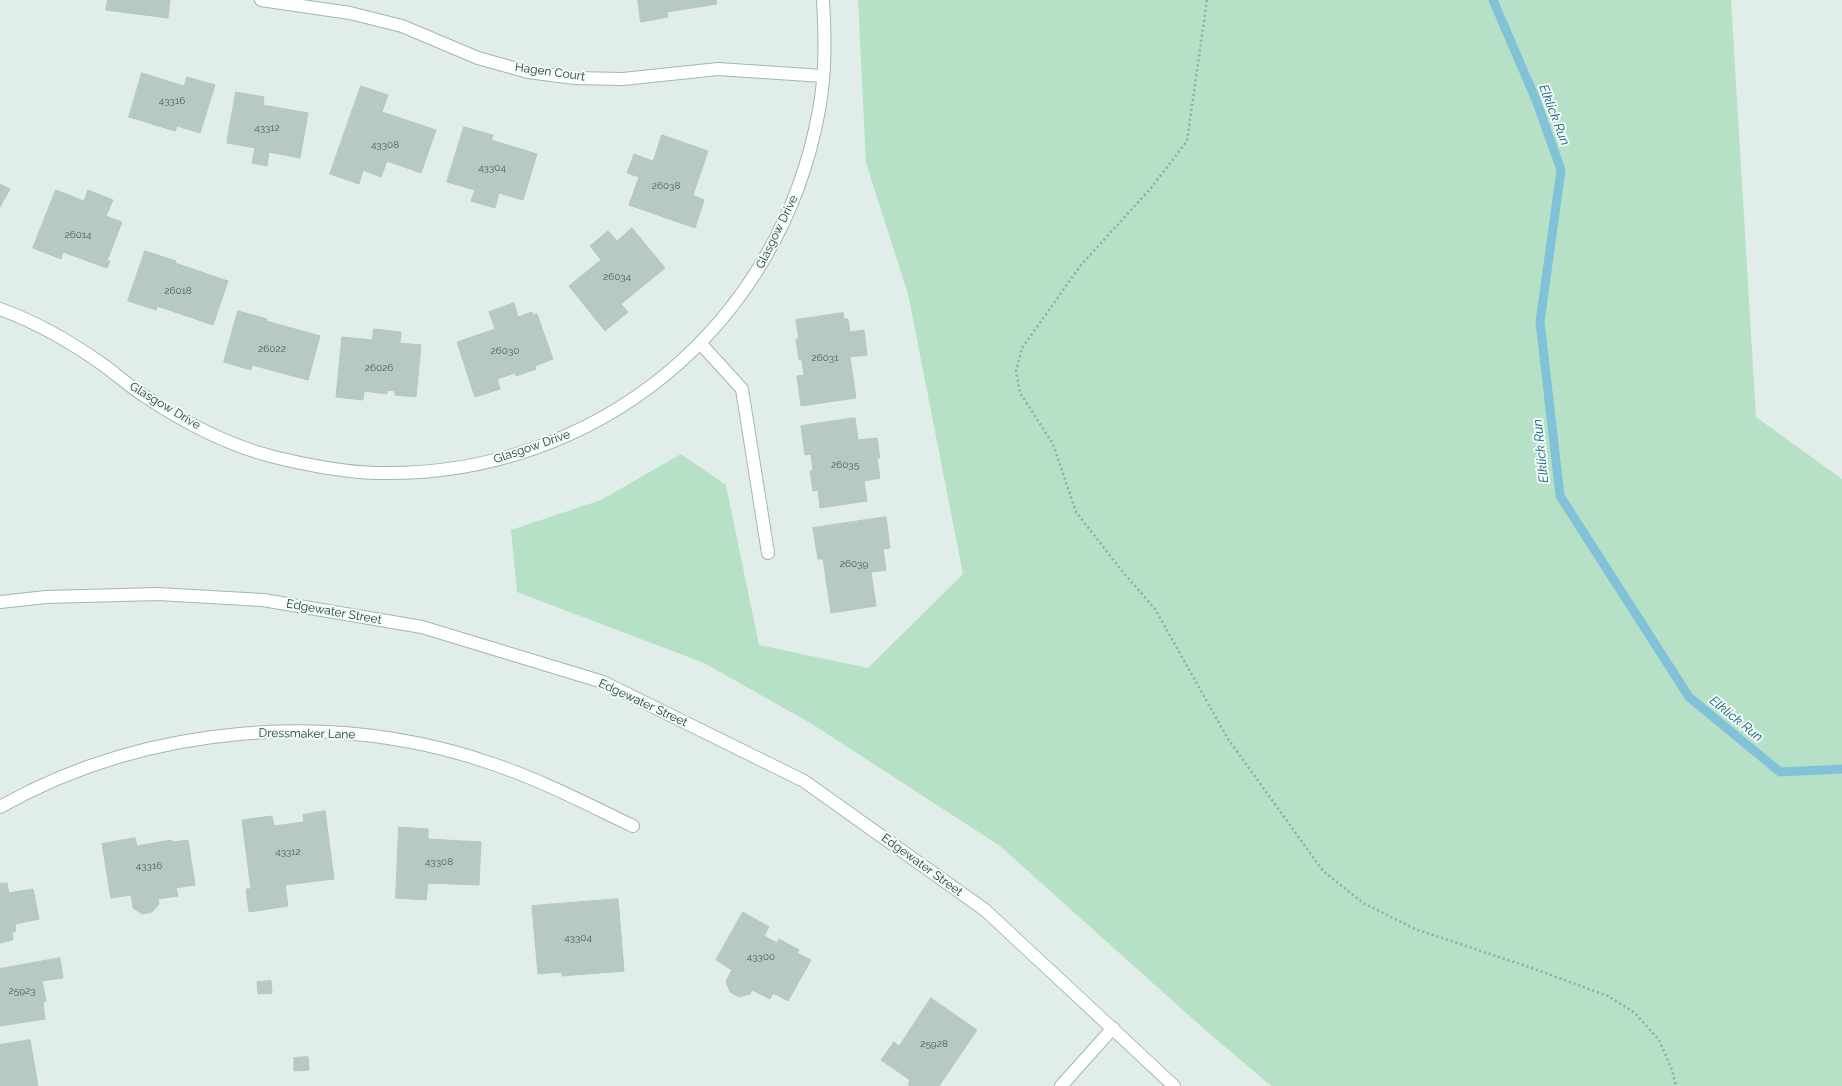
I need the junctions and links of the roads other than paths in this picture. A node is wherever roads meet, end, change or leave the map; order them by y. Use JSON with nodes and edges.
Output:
{"nodes":[{"id":1,"x":261,"y":0,"type":"edge"},
{"id":2,"x":823,"y":0,"type":"edge"},
{"id":3,"x":823,"y":76,"type":"junction"},
{"id":4,"x":0,"y":309,"type":"edge"},
{"id":5,"x":700,"y":343,"type":"junction"},
{"id":6,"x":768,"y":553,"type":"dead end"},
{"id":7,"x":0,"y":602,"type":"edge"},
{"id":8,"x":0,"y":807,"type":"edge"},
{"id":9,"x":633,"y":826,"type":"dead end"},
{"id":10,"x":1113,"y":1028,"type":"junction"},
{"id":11,"x":1061,"y":1086,"type":"edge"},
{"id":12,"x":1174,"y":1086,"type":"edge"}],
"edges":[{"from":1,"to":3,"type":"street","name":"Hagen Court"},
{"from":2,"to":3,"type":"street","name":"Glasgow Drive"},
{"from":3,"to":5,"type":"street","name":"Glasgow Drive"},
{"from":4,"to":5,"type":"street","name":"Glasgow Drive"},
{"from":5,"to":6,"type":"street"},
{"from":7,"to":10,"type":"street","name":"Edgewater Street"},
{"from":8,"to":9,"type":"street","name":"Dressmaker Lane"},
{"from":10,"to":11,"type":"street"},
{"from":10,"to":12,"type":"street","name":"Edgewater Street"}]}
